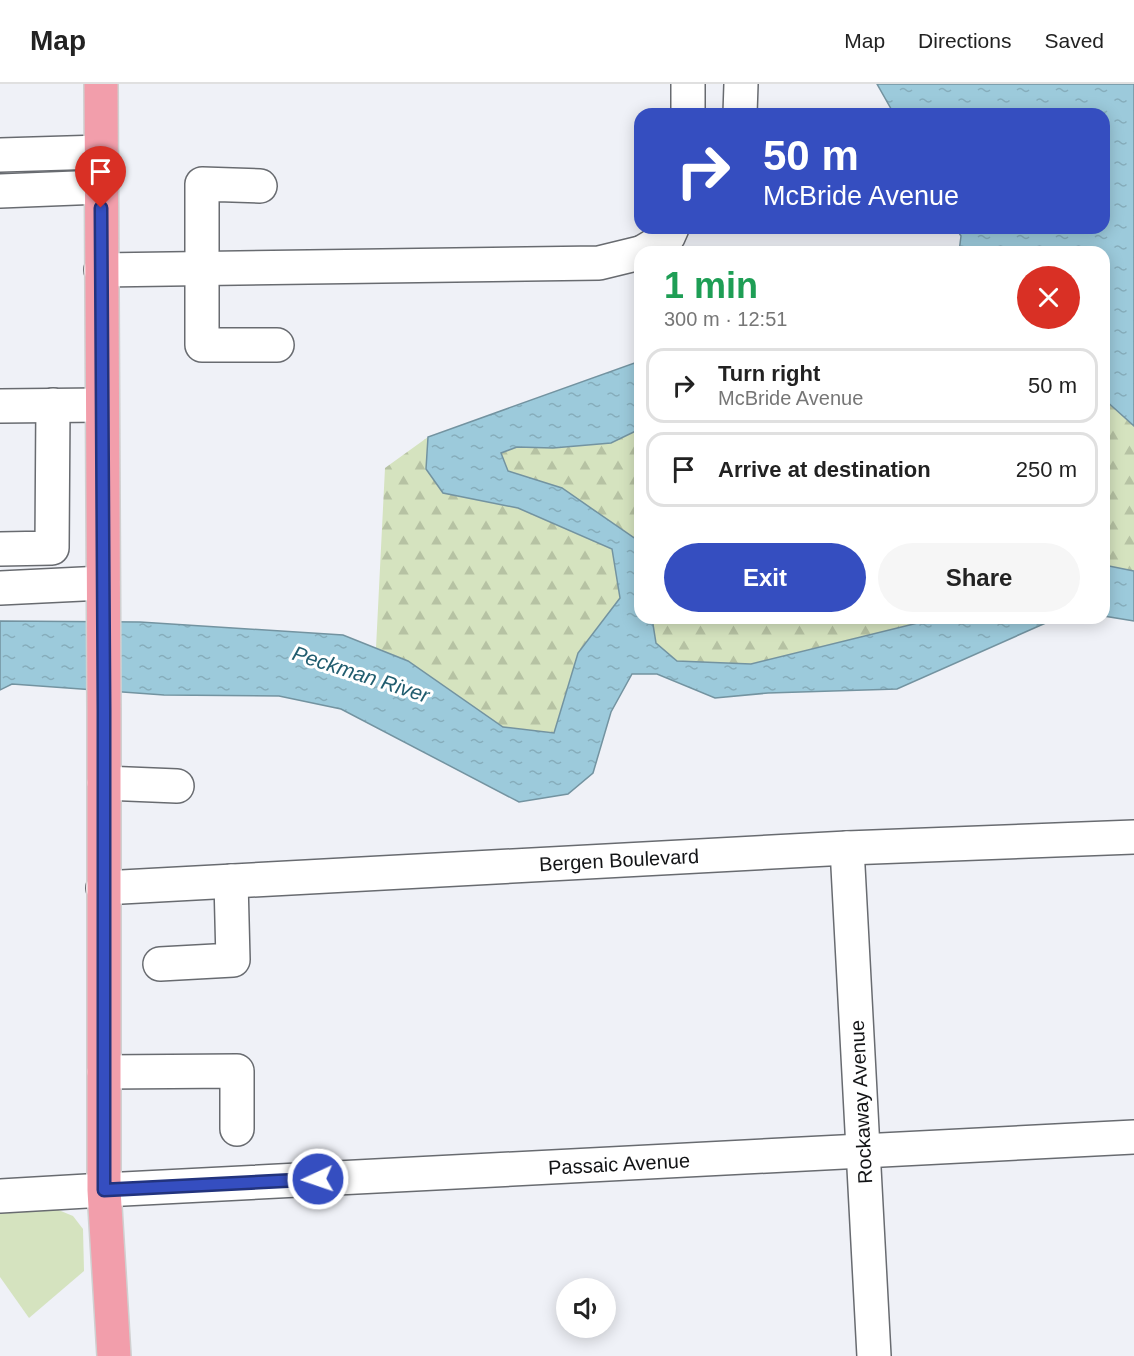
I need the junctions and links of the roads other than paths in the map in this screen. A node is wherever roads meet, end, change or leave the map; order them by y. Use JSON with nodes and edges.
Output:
{"nodes":[{"id":1,"x":101,"y":84,"type":"edge"},
{"id":2,"x":688,"y":84,"type":"edge"},
{"id":3,"x":741,"y":84,"type":"edge"},
{"id":4,"x":688,"y":108,"type":"edge"},
{"id":5,"x":740,"y":108,"type":"edge"},
{"id":6,"x":101,"y":152,"type":"junction"},
{"id":7,"x":0,"y":155,"type":"edge"},
{"id":8,"x":260,"y":186,"type":"dead end"},
{"id":9,"x":101,"y":187,"type":"junction"},
{"id":10,"x":0,"y":191,"type":"edge"},
{"id":11,"x":669,"y":234,"type":"edge"},
{"id":12,"x":653,"y":246,"type":"edge"},
{"id":13,"x":634,"y":255,"type":"edge"},
{"id":14,"x":202,"y":269,"type":"junction"},
{"id":15,"x":101,"y":270,"type":"junction"},
{"id":16,"x":277,"y":345,"type":"dead end"},
{"id":17,"x":53,"y":405,"type":"junction"},
{"id":18,"x":102,"y":405,"type":"junction"},
{"id":19,"x":0,"y":406,"type":"edge"},
{"id":20,"x":0,"y":549,"type":"edge"},
{"id":21,"x":103,"y":583,"type":"junction"},
{"id":22,"x":0,"y":588,"type":"edge"},
{"id":23,"x":104,"y":783,"type":"junction"},
{"id":24,"x":177,"y":786,"type":"dead end"},
{"id":25,"x":1134,"y":837,"type":"edge"},
{"id":26,"x":848,"y":848,"type":"junction"},
{"id":27,"x":231,"y":881,"type":"junction"},
{"id":28,"x":104,"y":888,"type":"junction"},
{"id":29,"x":160,"y":964,"type":"dead end"},
{"id":30,"x":104,"y":1072,"type":"junction"},
{"id":31,"x":237,"y":1129,"type":"dead end"},
{"id":32,"x":1134,"y":1137,"type":"edge"},
{"id":33,"x":864,"y":1151,"type":"junction"},
{"id":34,"x":104,"y":1190,"type":"junction"},
{"id":35,"x":0,"y":1196,"type":"edge"},
{"id":36,"x":114,"y":1356,"type":"edge"},
{"id":37,"x":874,"y":1356,"type":"edge"}],
"edges":[{"from":1,"to":6,"type":"main road"},
{"from":2,"to":4,"type":"street"},
{"from":3,"to":5,"type":"street"},
{"from":6,"to":7,"type":"street"},
{"from":6,"to":9,"type":"main road"},
{"from":8,"to":14,"type":"street"},
{"from":9,"to":10,"type":"street"},
{"from":9,"to":15,"type":"main road"},
{"from":11,"to":12,"type":"street"},
{"from":13,"to":14,"type":"street"},
{"from":14,"to":15,"type":"street"},
{"from":14,"to":16,"type":"street"},
{"from":15,"to":18,"type":"main road"},
{"from":17,"to":18,"type":"street"},
{"from":17,"to":19,"type":"street"},
{"from":17,"to":20,"type":"street"},
{"from":18,"to":21,"type":"main road"},
{"from":21,"to":22,"type":"street"},
{"from":21,"to":23,"type":"main road"},
{"from":23,"to":24,"type":"street"},
{"from":23,"to":28,"type":"main road"},
{"from":25,"to":26,"type":"street","name":"Bergen Boulevard"},
{"from":26,"to":27,"type":"street","name":"Bergen Boulevard"},
{"from":26,"to":33,"type":"street","name":"Rockaway Avenue"},
{"from":27,"to":28,"type":"street","name":"Bergen Boulevard"},
{"from":27,"to":29,"type":"street"},
{"from":28,"to":30,"type":"main road"},
{"from":30,"to":31,"type":"street"},
{"from":30,"to":34,"type":"main road"},
{"from":32,"to":33,"type":"street","name":"Passaic Avenue"},
{"from":33,"to":34,"type":"street","name":"Passaic Avenue"},
{"from":33,"to":37,"type":"street","name":"Rockaway Avenue"},
{"from":34,"to":35,"type":"street","name":"Passaic Avenue"},
{"from":34,"to":36,"type":"main road"}]}
